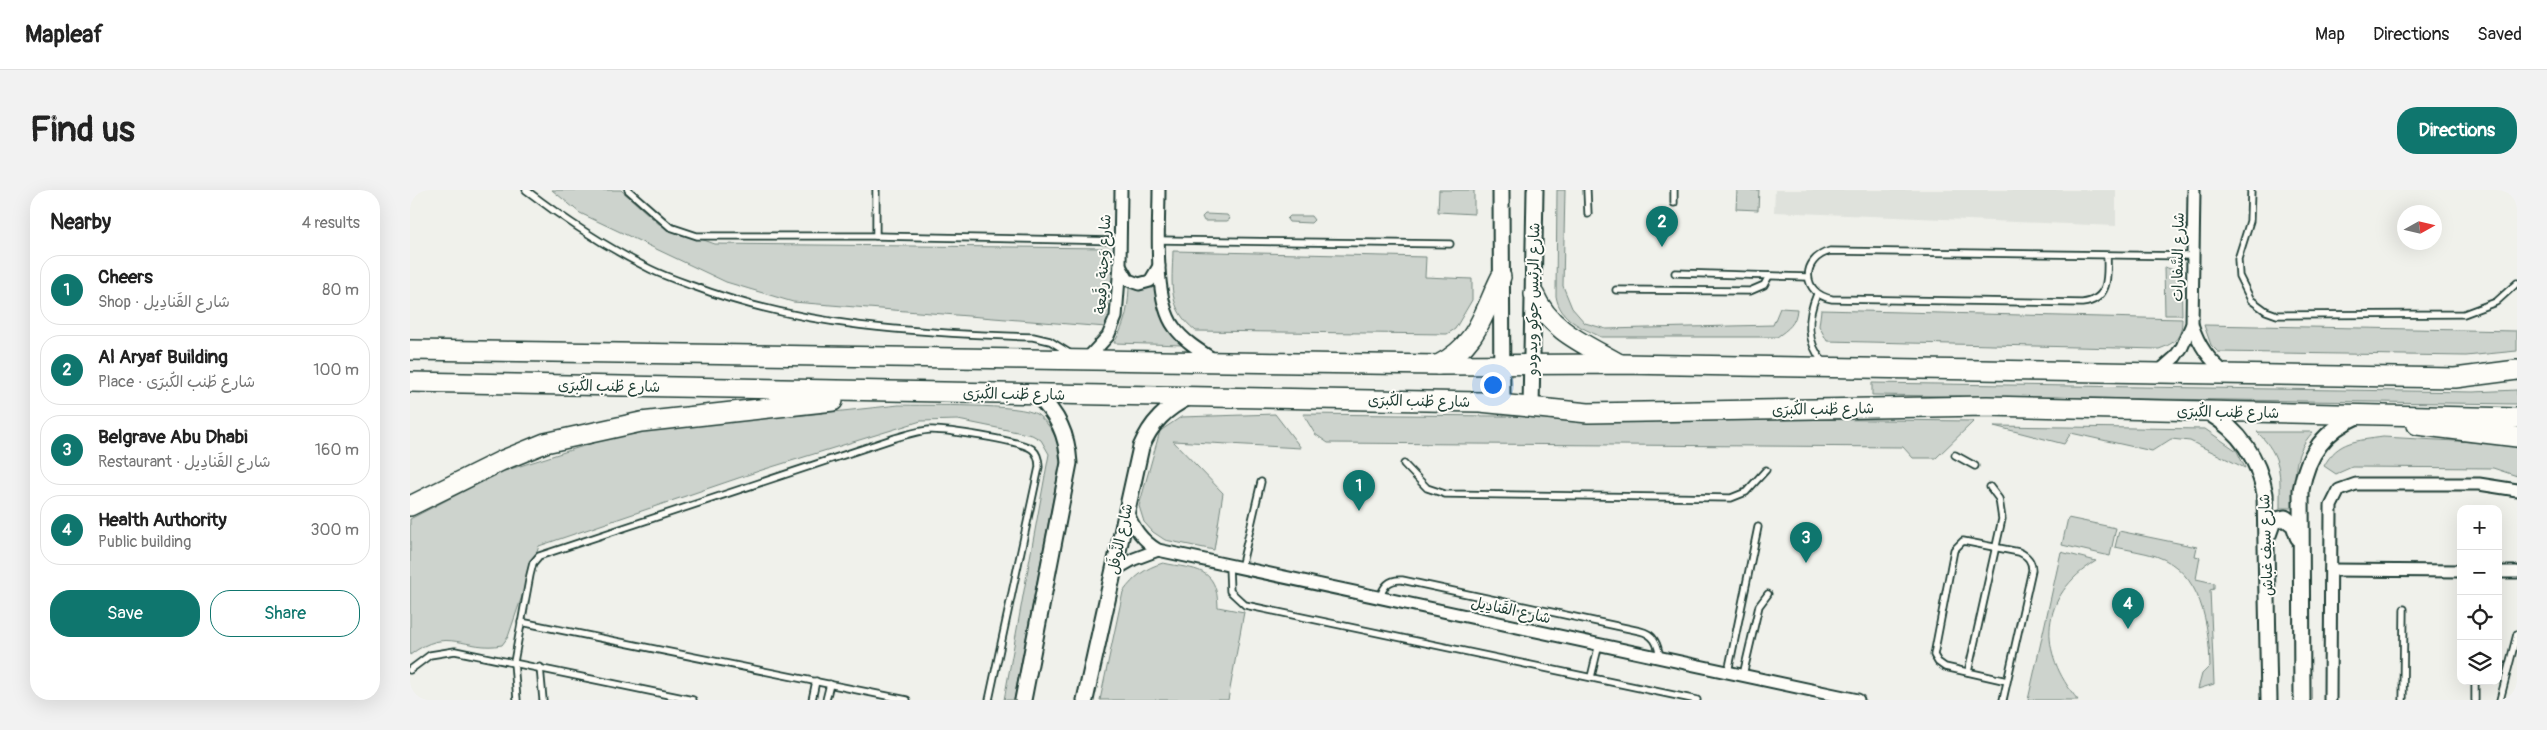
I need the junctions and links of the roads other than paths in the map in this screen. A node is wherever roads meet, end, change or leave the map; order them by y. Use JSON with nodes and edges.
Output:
{"nodes":[{"id":1,"x":526,"y":190,"type":"edge"},
{"id":2,"x":628,"y":190,"type":"edge"},
{"id":3,"x":876,"y":190,"type":"edge"},
{"id":4,"x":1121,"y":190,"type":"edge"},
{"id":5,"x":1158,"y":190,"type":"edge"},
{"id":6,"x":1501,"y":190,"type":"edge"},
{"id":7,"x":1536,"y":190,"type":"edge"},
{"id":8,"x":1587,"y":190,"type":"edge"},
{"id":9,"x":1674,"y":190,"type":"edge"},
{"id":10,"x":2194,"y":190,"type":"edge"},
{"id":11,"x":2251,"y":190,"type":"edge"},
{"id":12,"x":1674,"y":203,"type":"dead end"},
{"id":13,"x":1588,"y":214,"type":"dead end"},
{"id":14,"x":876,"y":236,"type":"junction"},
{"id":15,"x":1159,"y":240,"type":"junction"},
{"id":16,"x":1120,"y":241,"type":"junction"},
{"id":17,"x":1450,"y":244,"type":"dead end"},
{"id":18,"x":2107,"y":256,"type":"junction"},
{"id":19,"x":2193,"y":256,"type":"junction"},
{"id":20,"x":1120,"y":264,"type":"junction"},
{"id":21,"x":1159,"y":266,"type":"junction"},
{"id":22,"x":1675,"y":273,"type":"dead end"},
{"id":23,"x":1769,"y":276,"type":"junction"},
{"id":24,"x":1808,"y":276,"type":"junction"},
{"id":25,"x":1501,"y":277,"type":"junction"},
{"id":26,"x":2517,"y":283,"type":"edge"},
{"id":27,"x":1616,"y":290,"type":"dead end"},
{"id":28,"x":1534,"y":294,"type":"junction"},
{"id":29,"x":1817,"y":294,"type":"junction"},
{"id":30,"x":2192,"y":324,"type":"junction"},
{"id":31,"x":410,"y":350,"type":"edge"},
{"id":32,"x":1082,"y":360,"type":"junction"},
{"id":33,"x":1216,"y":362,"type":"junction"},
{"id":34,"x":1502,"y":364,"type":"junction"},
{"id":35,"x":1532,"y":364,"type":"junction"},
{"id":36,"x":1622,"y":364,"type":"junction"},
{"id":37,"x":1438,"y":365,"type":"junction"},
{"id":38,"x":1828,"y":368,"type":"junction"},
{"id":39,"x":2517,"y":370,"type":"edge"},
{"id":40,"x":2155,"y":374,"type":"junction"},
{"id":41,"x":2227,"y":374,"type":"junction"},
{"id":42,"x":410,"y":382,"type":"edge"},
{"id":43,"x":913,"y":392,"type":"junction"},
{"id":44,"x":1037,"y":395,"type":"junction"},
{"id":45,"x":1189,"y":398,"type":"junction"},
{"id":46,"x":1502,"y":404,"type":"junction"},
{"id":47,"x":1531,"y":408,"type":"junction"},
{"id":48,"x":2208,"y":412,"type":"junction"},
{"id":49,"x":2359,"y":415,"type":"junction"},
{"id":50,"x":2390,"y":416,"type":"junction"},
{"id":51,"x":2517,"y":418,"type":"edge"},
{"id":52,"x":2517,"y":437,"type":"edge"},
{"id":53,"x":1955,"y":455,"type":"dead end"},
{"id":54,"x":1404,"y":464,"type":"dead end"},
{"id":55,"x":1975,"y":466,"type":"dead end"},
{"id":56,"x":1766,"y":470,"type":"dead end"},
{"id":57,"x":1261,"y":482,"type":"dead end"},
{"id":58,"x":1990,"y":487,"type":"dead end"},
{"id":59,"x":2517,"y":490,"type":"edge"},
{"id":60,"x":410,"y":506,"type":"edge"},
{"id":61,"x":1127,"y":509,"type":"junction"},
{"id":62,"x":1758,"y":527,"type":"dead end"},
{"id":63,"x":2301,"y":543,"type":"junction"},
{"id":64,"x":2267,"y":544,"type":"junction"},
{"id":65,"x":1996,"y":547,"type":"junction"},
{"id":66,"x":1158,"y":550,"type":"junction"},
{"id":67,"x":1229,"y":566,"type":"junction"},
{"id":68,"x":1241,"y":568,"type":"junction"},
{"id":69,"x":2331,"y":570,"type":"junction"},
{"id":70,"x":1113,"y":571,"type":"junction"},
{"id":71,"x":2457,"y":571,"type":"edge"},
{"id":72,"x":2502,"y":572,"type":"edge"},
{"id":73,"x":2517,"y":572,"type":"edge"},
{"id":74,"x":1768,"y":594,"type":"dead end"},
{"id":75,"x":1380,"y":598,"type":"junction"},
{"id":76,"x":2404,"y":609,"type":"dead end"},
{"id":77,"x":521,"y":622,"type":"junction"},
{"id":78,"x":2517,"y":634,"type":"edge"},
{"id":79,"x":1599,"y":644,"type":"junction"},
{"id":80,"x":1660,"y":658,"type":"junction"},
{"id":81,"x":514,"y":662,"type":"junction"},
{"id":82,"x":540,"y":668,"type":"junction"},
{"id":83,"x":410,"y":670,"type":"edge"},
{"id":84,"x":1728,"y":672,"type":"junction"},
{"id":85,"x":1968,"y":672,"type":"junction"},
{"id":86,"x":1743,"y":675,"type":"junction"},
{"id":87,"x":1591,"y":677,"type":"junction"},
{"id":88,"x":2007,"y":681,"type":"junction"},
{"id":89,"x":816,"y":682,"type":"junction"},
{"id":90,"x":830,"y":684,"type":"junction"},
{"id":91,"x":2475,"y":685,"type":"edge"},
{"id":92,"x":517,"y":700,"type":"edge"},
{"id":93,"x":543,"y":700,"type":"edge"},
{"id":94,"x":693,"y":700,"type":"edge"},
{"id":95,"x":812,"y":700,"type":"edge"},
{"id":96,"x":826,"y":700,"type":"edge"},
{"id":97,"x":907,"y":700,"type":"edge"},
{"id":98,"x":989,"y":700,"type":"edge"},
{"id":99,"x":1023,"y":700,"type":"edge"},
{"id":100,"x":1085,"y":700,"type":"edge"},
{"id":101,"x":1697,"y":700,"type":"edge"},
{"id":102,"x":1858,"y":700,"type":"edge"},
{"id":103,"x":2003,"y":700,"type":"edge"},
{"id":104,"x":2269,"y":700,"type":"edge"},
{"id":105,"x":2302,"y":700,"type":"edge"},
{"id":106,"x":2330,"y":700,"type":"edge"},
{"id":107,"x":2403,"y":700,"type":"edge"},
{"id":108,"x":2475,"y":700,"type":"edge"},
{"id":109,"x":2500,"y":700,"type":"edge"}],
"edges":[{"from":1,"to":32,"type":"lane"},
{"from":2,"to":14,"type":"lane"},
{"from":3,"to":14,"type":"lane"},
{"from":4,"to":16,"type":"street","name":"شارع وَجنة رقَيعة"},
{"from":5,"to":15,"type":"street"},
{"from":6,"to":25,"type":"street","name":"شارع الرئيس جوكو ويدودو"},
{"from":7,"to":28,"type":"street","name":"شارع الرئيس جوكو ويدودو"},
{"from":8,"to":13,"type":"lane"},
{"from":9,"to":12,"type":"lane"},
{"from":10,"to":19,"type":"street","name":"شارع السَّفارات"},
{"from":11,"to":26,"type":"lane"},
{"from":14,"to":16,"type":"lane"},
{"from":15,"to":17,"type":"lane"},
{"from":15,"to":21,"type":"street"},
{"from":16,"to":20,"type":"street","name":"شارع وَجنة رقَيعة"},
{"from":18,"to":19,"type":"lane"},
{"from":18,"to":24,"type":"lane"},
{"from":18,"to":29,"type":"lane"},
{"from":19,"to":30,"type":"street","name":"شارع السَّفارات"},
{"from":20,"to":21,"type":"street"},
{"from":20,"to":32,"type":"street","name":"شارع وَجنة رقَيعة"},
{"from":21,"to":33,"type":"street"},
{"from":22,"to":23,"type":"lane"},
{"from":23,"to":24,"type":"lane"},
{"from":23,"to":27,"type":"lane"},
{"from":24,"to":29,"type":"lane"},
{"from":25,"to":34,"type":"street","name":"شارع الرئيس جوكو ويدودو"},
{"from":25,"to":37,"type":"main road"},
{"from":28,"to":35,"type":"street","name":"شارع الرئيس جوكو ويدودو"},
{"from":28,"to":36,"type":"main road"},
{"from":29,"to":38,"type":"lane"},
{"from":30,"to":40,"type":"street","name":"شارع السَّفارات"},
{"from":30,"to":41,"type":"street","name":"شارع السَّفارات"},
{"from":31,"to":32,"type":"main road"},
{"from":32,"to":33,"type":"main road"},
{"from":33,"to":37,"type":"main road"},
{"from":34,"to":35,"type":"main road"},
{"from":34,"to":37,"type":"main road"},
{"from":34,"to":46,"type":"street","name":"شارع الرئيس جوكو ويدودو"},
{"from":35,"to":36,"type":"main road"},
{"from":35,"to":47,"type":"street","name":"شارع الرئيس جوكو ويدودو"},
{"from":36,"to":38,"type":"main road"},
{"from":38,"to":40,"type":"main road"},
{"from":39,"to":41,"type":"main road"},
{"from":40,"to":41,"type":"main road"},
{"from":42,"to":43,"type":"main road","name":"شارع طُنب الكُبرَى"},
{"from":43,"to":44,"type":"main road","name":"شارع طُنب الكُبرَى"},
{"from":43,"to":60,"type":"main road"},
{"from":44,"to":45,"type":"main road","name":"شارع طُنب الكُبرَى"},
{"from":44,"to":99,"type":"street"},
{"from":45,"to":46,"type":"main road","name":"شارع طُنب الكُبرَى"},
{"from":45,"to":61,"type":"street","name":"شارع النَّوفَل"},
{"from":46,"to":47,"type":"main road","name":"شارع طُنب الكُبرَى"},
{"from":47,"to":48,"type":"main road","name":"شارع طُنب الكُبرَى"},
{"from":48,"to":49,"type":"main road","name":"شارع طُنب الكُبرَى"},
{"from":48,"to":64,"type":"street","name":"شارع سيف غباش"},
{"from":49,"to":50,"type":"main road","name":"شارع طُنب الكُبرَى"},
{"from":49,"to":63,"type":"street"},
{"from":50,"to":51,"type":"main road","name":"شارع طُنب الكُبرَى"},
{"from":50,"to":52,"type":"main road"},
{"from":53,"to":55,"type":"lane"},
{"from":54,"to":56,"type":"lane"},
{"from":57,"to":68,"type":"lane"},
{"from":58,"to":65,"type":"lane"},
{"from":59,"to":69,"type":"street"},
{"from":61,"to":66,"type":"street","name":"شارع القَنادِيل"},
{"from":61,"to":70,"type":"street","name":"شارع النَّوفَل"},
{"from":62,"to":84,"type":"lane"},
{"from":63,"to":64,"type":"street"},
{"from":63,"to":105,"type":"street"},
{"from":64,"to":104,"type":"street","name":"شارع سيف غباش"},
{"from":65,"to":85,"type":"lane"},
{"from":65,"to":85,"type":"lane"},
{"from":65,"to":88,"type":"lane"},
{"from":66,"to":67,"type":"street","name":"شارع القَنادِيل"},
{"from":66,"to":70,"type":"street"},
{"from":67,"to":68,"type":"street","name":"شارع القَنادِيل"},
{"from":67,"to":87,"type":"lane"},
{"from":68,"to":75,"type":"street","name":"شارع القَنادِيل"},
{"from":69,"to":71,"type":"street"},
{"from":69,"to":106,"type":"street"},
{"from":70,"to":100,"type":"street","name":"شارع النَّوفَل"},
{"from":72,"to":73,"type":"street"},
{"from":74,"to":86,"type":"lane"},
{"from":75,"to":79,"type":"street","name":"شارع القَنادِيل"},
{"from":75,"to":80,"type":"lane"},
{"from":76,"to":107,"type":"lane"},
{"from":77,"to":81,"type":"lane"},
{"from":77,"to":89,"type":"lane"},
{"from":77,"to":98,"type":"lane"},
{"from":78,"to":109,"type":"lane"},
{"from":79,"to":80,"type":"street","name":"شارع القَنادِيل"},
{"from":79,"to":87,"type":"lane"},
{"from":80,"to":84,"type":"street","name":"شارع القَنادِيل"},
{"from":81,"to":82,"type":"lane"},
{"from":81,"to":83,"type":"lane"},
{"from":81,"to":92,"type":"lane"},
{"from":82,"to":93,"type":"lane"},
{"from":82,"to":94,"type":"lane"},
{"from":84,"to":86,"type":"street","name":"شارع القَنادِيل"},
{"from":85,"to":88,"type":"lane"},
{"from":86,"to":102,"type":"street","name":"شارع القَنادِيل"},
{"from":87,"to":101,"type":"lane"},
{"from":88,"to":103,"type":"lane"},
{"from":89,"to":90,"type":"lane"},
{"from":89,"to":95,"type":"lane"},
{"from":90,"to":96,"type":"lane"},
{"from":90,"to":97,"type":"lane"},
{"from":91,"to":108,"type":"lane"}]}
